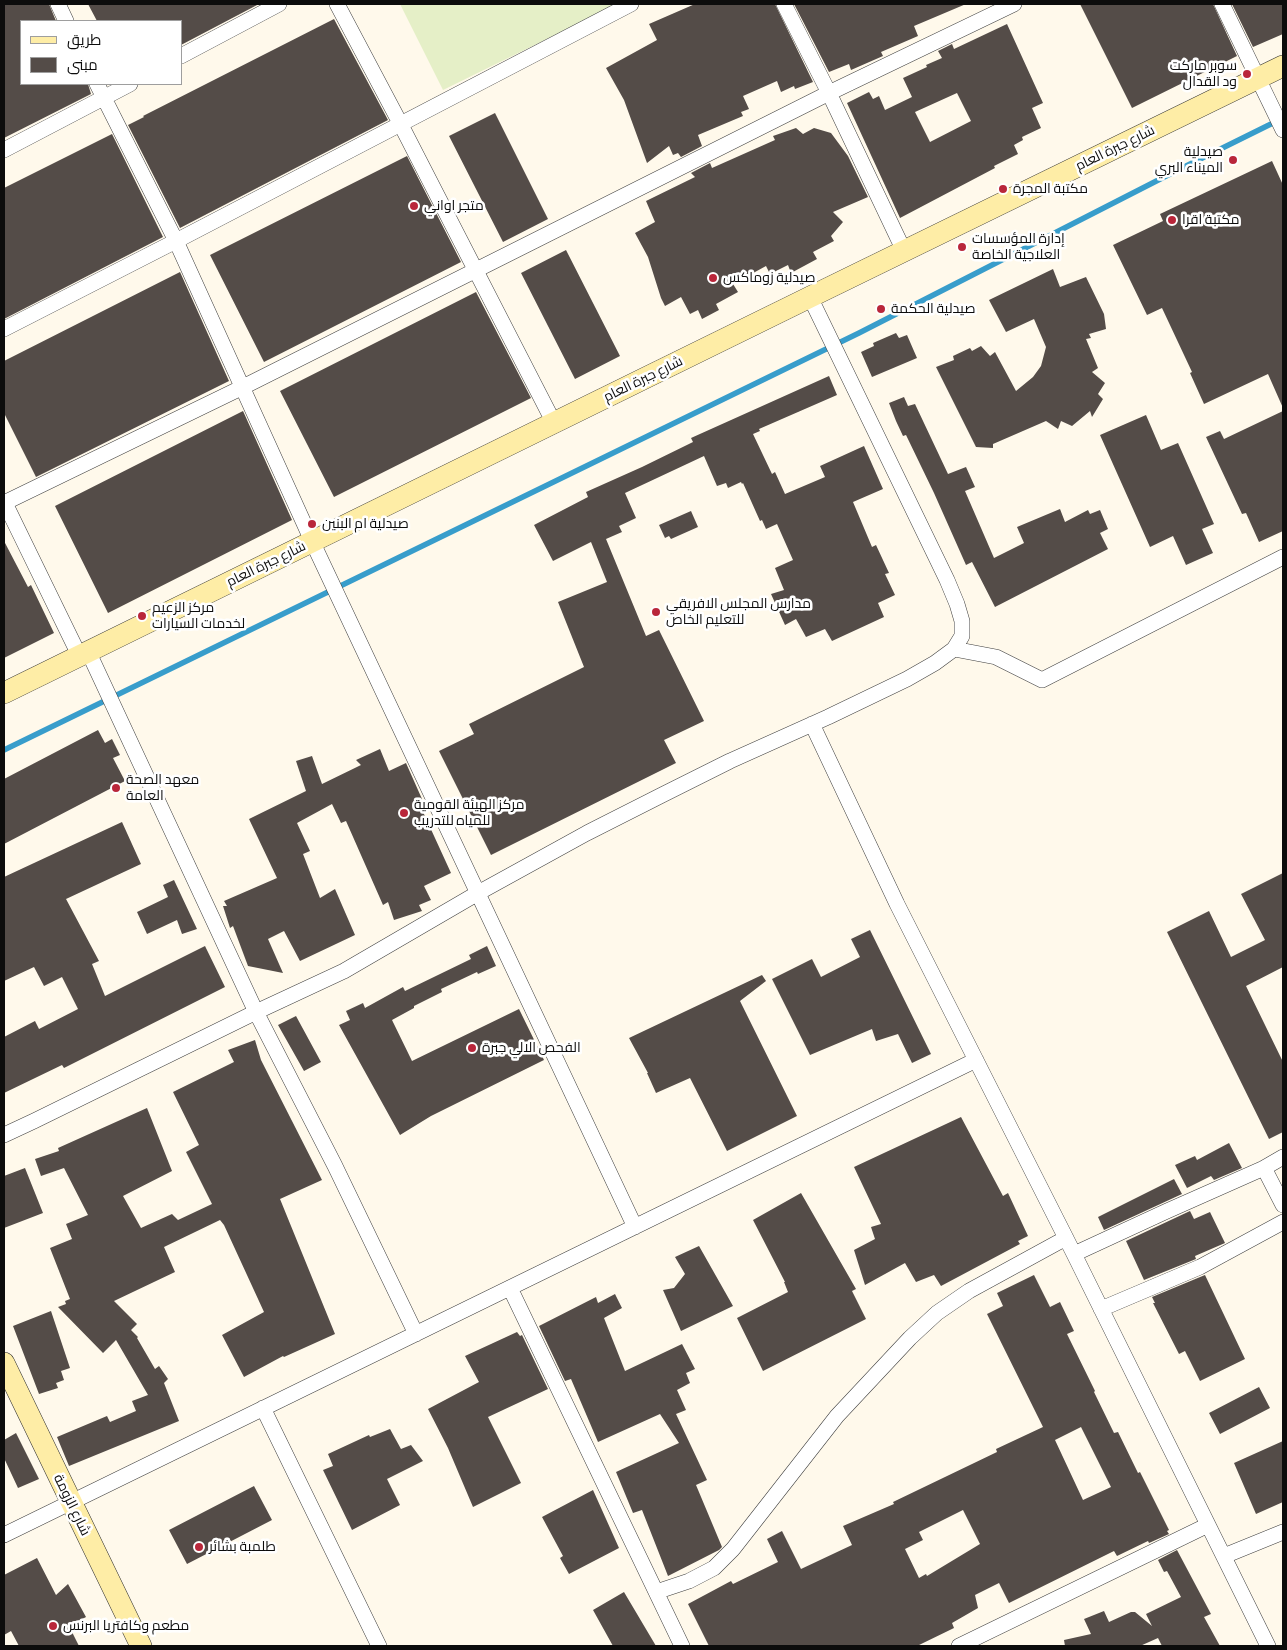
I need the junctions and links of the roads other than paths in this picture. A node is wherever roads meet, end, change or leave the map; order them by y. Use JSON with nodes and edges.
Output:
{"nodes":[{"id":1,"x":58,"y":4,"type":"edge"},
{"id":2,"x":279,"y":4,"type":"edge"},
{"id":3,"x":337,"y":4,"type":"edge"},
{"id":4,"x":631,"y":4,"type":"edge"},
{"id":5,"x":784,"y":4,"type":"edge"},
{"id":6,"x":1014,"y":4,"type":"edge"},
{"id":7,"x":1222,"y":4,"type":"edge"},
{"id":8,"x":66,"y":20,"type":"edge"},
{"id":9,"x":182,"y":55,"type":"edge"},
{"id":10,"x":1283,"y":66,"type":"edge"},
{"id":11,"x":1258,"y":78,"type":"junction"},
{"id":12,"x":98,"y":85,"type":"edge"},
{"id":13,"x":128,"y":85,"type":"edge"},
{"id":14,"x":829,"y":93,"type":"junction"},
{"id":15,"x":104,"y":98,"type":"junction"},
{"id":16,"x":400,"y":123,"type":"junction"},
{"id":17,"x":1283,"y":130,"type":"edge"},
{"id":18,"x":4,"y":150,"type":"edge"},
{"id":19,"x":176,"y":242,"type":"junction"},
{"id":20,"x":904,"y":251,"type":"junction"},
{"id":21,"x":476,"y":270,"type":"junction"},
{"id":22,"x":810,"y":297,"type":"junction"},
{"id":23,"x":4,"y":329,"type":"edge"},
{"id":24,"x":243,"y":387,"type":"junction"},
{"id":25,"x":554,"y":423,"type":"junction"},
{"id":26,"x":4,"y":502,"type":"edge"},
{"id":27,"x":312,"y":541,"type":"junction"},
{"id":28,"x":1283,"y":557,"type":"edge"},
{"id":29,"x":954,"y":649,"type":"junction"},
{"id":30,"x":84,"y":653,"type":"junction"},
{"id":31,"x":4,"y":693,"type":"edge"},
{"id":32,"x":812,"y":724,"type":"junction"},
{"id":33,"x":478,"y":893,"type":"junction"},
{"id":34,"x":256,"y":1012,"type":"junction"},
{"id":35,"x":976,"y":1060,"type":"junction"},
{"id":36,"x":4,"y":1135,"type":"edge"},
{"id":37,"x":1283,"y":1157,"type":"edge"},
{"id":38,"x":1264,"y":1168,"type":"junction"},
{"id":39,"x":1283,"y":1205,"type":"edge"},
{"id":40,"x":1283,"y":1222,"type":"edge"},
{"id":41,"x":635,"y":1227,"type":"junction"},
{"id":42,"x":1066,"y":1238,"type":"junction"},
{"id":43,"x":1074,"y":1254,"type":"junction"},
{"id":44,"x":510,"y":1288,"type":"junction"},
{"id":45,"x":1101,"y":1309,"type":"junction"},
{"id":46,"x":416,"y":1334,"type":"junction"},
{"id":47,"x":4,"y":1363,"type":"edge"},
{"id":48,"x":263,"y":1408,"type":"junction"},
{"id":49,"x":70,"y":1502,"type":"junction"},
{"id":50,"x":1208,"y":1525,"type":"junction"},
{"id":51,"x":1283,"y":1532,"type":"edge"},
{"id":52,"x":4,"y":1535,"type":"edge"},
{"id":53,"x":1224,"y":1556,"type":"junction"},
{"id":54,"x":656,"y":1592,"type":"junction"},
{"id":55,"x":141,"y":1646,"type":"edge"},
{"id":56,"x":379,"y":1646,"type":"edge"},
{"id":57,"x":682,"y":1646,"type":"edge"},
{"id":58,"x":960,"y":1646,"type":"edge"},
{"id":59,"x":1268,"y":1646,"type":"edge"}],
"edges":[{"from":1,"to":8,"type":"street"},
{"from":2,"to":9,"type":"street"},
{"from":3,"to":16,"type":"street"},
{"from":4,"to":16,"type":"street"},
{"from":5,"to":14,"type":"street"},
{"from":6,"to":14,"type":"street"},
{"from":7,"to":11,"type":"street"},
{"from":10,"to":11,"type":"main road","name":"شارع جبرة العام"},
{"from":11,"to":17,"type":"street"},
{"from":11,"to":20,"type":"main road","name":"شارع جبرة العام"},
{"from":12,"to":15,"type":"street"},
{"from":13,"to":15,"type":"street"},
{"from":14,"to":20,"type":"street"},
{"from":14,"to":21,"type":"street"},
{"from":15,"to":18,"type":"street"},
{"from":15,"to":19,"type":"street"},
{"from":16,"to":19,"type":"street"},
{"from":16,"to":21,"type":"street"},
{"from":19,"to":23,"type":"street"},
{"from":19,"to":24,"type":"street"},
{"from":20,"to":22,"type":"main road","name":"شارع جبرة العام"},
{"from":21,"to":24,"type":"street"},
{"from":21,"to":25,"type":"street"},
{"from":22,"to":25,"type":"main road","name":"شارع جبرة العام"},
{"from":22,"to":29,"type":"street"},
{"from":24,"to":26,"type":"street"},
{"from":24,"to":27,"type":"street"},
{"from":25,"to":27,"type":"main road","name":"شارع جبرة العام"},
{"from":26,"to":30,"type":"street"},
{"from":27,"to":30,"type":"main road","name":"شارع جبرة العام"},
{"from":27,"to":33,"type":"street"},
{"from":28,"to":29,"type":"street"},
{"from":29,"to":32,"type":"street"},
{"from":30,"to":31,"type":"main road","name":"شارع جبرة العام"},
{"from":30,"to":34,"type":"street"},
{"from":32,"to":33,"type":"street"},
{"from":32,"to":35,"type":"street"},
{"from":33,"to":34,"type":"street"},
{"from":33,"to":41,"type":"street"},
{"from":34,"to":36,"type":"street"},
{"from":34,"to":46,"type":"street"},
{"from":35,"to":41,"type":"street"},
{"from":35,"to":42,"type":"street"},
{"from":37,"to":38,"type":"street"},
{"from":38,"to":39,"type":"street"},
{"from":38,"to":43,"type":"street"},
{"from":40,"to":45,"type":"street"},
{"from":41,"to":44,"type":"street"},
{"from":42,"to":43,"type":"street"},
{"from":42,"to":54,"type":"street"},
{"from":43,"to":45,"type":"street"},
{"from":44,"to":46,"type":"street"},
{"from":44,"to":54,"type":"street"},
{"from":45,"to":50,"type":"street"},
{"from":46,"to":48,"type":"street"},
{"from":47,"to":49,"type":"main road","name":"شارع الزومة"},
{"from":48,"to":49,"type":"street"},
{"from":48,"to":56,"type":"street"},
{"from":49,"to":52,"type":"street"},
{"from":49,"to":55,"type":"main road","name":"شارع الزومة"},
{"from":50,"to":53,"type":"street"},
{"from":50,"to":58,"type":"street"},
{"from":51,"to":53,"type":"street"},
{"from":53,"to":59,"type":"street"},
{"from":54,"to":57,"type":"street"}]}
